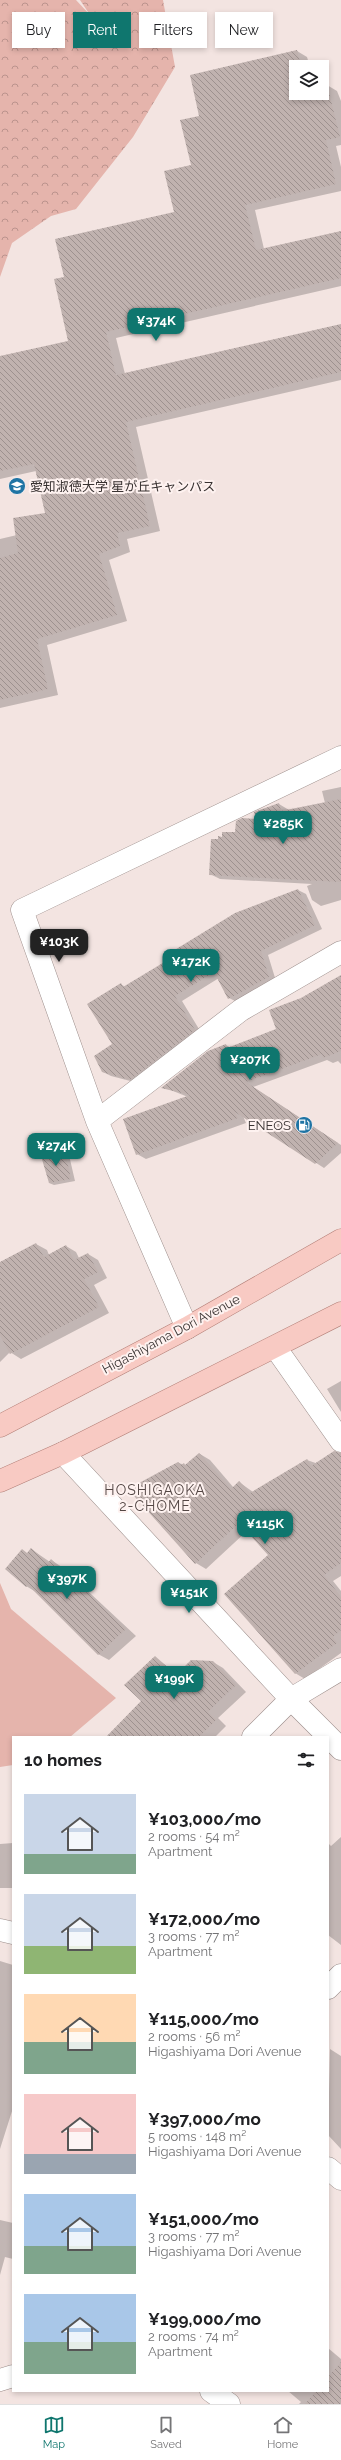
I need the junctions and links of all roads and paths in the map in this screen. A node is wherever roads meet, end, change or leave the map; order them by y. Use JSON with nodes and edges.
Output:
{"nodes":[{"id":1,"x":341,"y":757,"type":"edge"},
{"id":2,"x":341,"y":952,"type":"edge"},
{"id":3,"x":97,"y":1120,"type":"junction"},
{"id":4,"x":341,"y":1240,"type":"edge"},
{"id":5,"x":341,"y":1313,"type":"edge"},
{"id":6,"x":186,"y":1328,"type":"junction"},
{"id":7,"x":275,"y":1347,"type":"junction"},
{"id":8,"x":0,"y":1426,"type":"edge"},
{"id":9,"x":341,"y":1441,"type":"edge"},
{"id":10,"x":63,"y":1453,"type":"junction"},
{"id":11,"x":0,"y":1481,"type":"edge"},
{"id":12,"x":341,"y":1669,"type":"edge"},
{"id":13,"x":291,"y":1699,"type":"junction"},
{"id":14,"x":254,"y":1736,"type":"edge"},
{"id":15,"x":328,"y":1736,"type":"edge"},
{"id":16,"x":329,"y":1737,"type":"edge"},
{"id":17,"x":341,"y":1749,"type":"edge"},
{"id":18,"x":0,"y":1930,"type":"edge"},
{"id":19,"x":12,"y":1933,"type":"edge"},
{"id":20,"x":341,"y":1975,"type":"edge"},
{"id":21,"x":329,"y":1987,"type":"edge"},
{"id":22,"x":329,"y":2169,"type":"edge"},
{"id":23,"x":341,"y":2179,"type":"edge"},
{"id":24,"x":12,"y":2376,"type":"edge"},
{"id":25,"x":0,"y":2380,"type":"edge"},
{"id":26,"x":207,"y":2392,"type":"edge"},
{"id":27,"x":212,"y":2392,"type":"edge"},
{"id":28,"x":199,"y":2404,"type":"edge"},
{"id":29,"x":229,"y":2404,"type":"edge"}],
"edges":[{"from":1,"to":3,"type":"street"},
{"from":2,"to":3,"type":"street"},
{"from":3,"to":6,"type":"street"},
{"from":4,"to":6,"type":"main road","name":"Higashiyama Dori Avenue"},
{"from":5,"to":7,"type":"main road"},
{"from":6,"to":8,"type":"main road","name":"Higashiyama Dori Avenue"},
{"from":7,"to":9,"type":"street"},
{"from":7,"to":10,"type":"main road"},
{"from":10,"to":11,"type":"main road"},
{"from":10,"to":13,"type":"street"},
{"from":12,"to":13,"type":"street"},
{"from":13,"to":14,"type":"street"},
{"from":13,"to":15,"type":"street"},
{"from":16,"to":17,"type":"street"},
{"from":18,"to":19,"type":"street"},
{"from":20,"to":21,"type":"street"},
{"from":22,"to":23,"type":"street"},
{"from":24,"to":25,"type":"street"},
{"from":26,"to":28,"type":"street"},
{"from":27,"to":29,"type":"street"}]}
